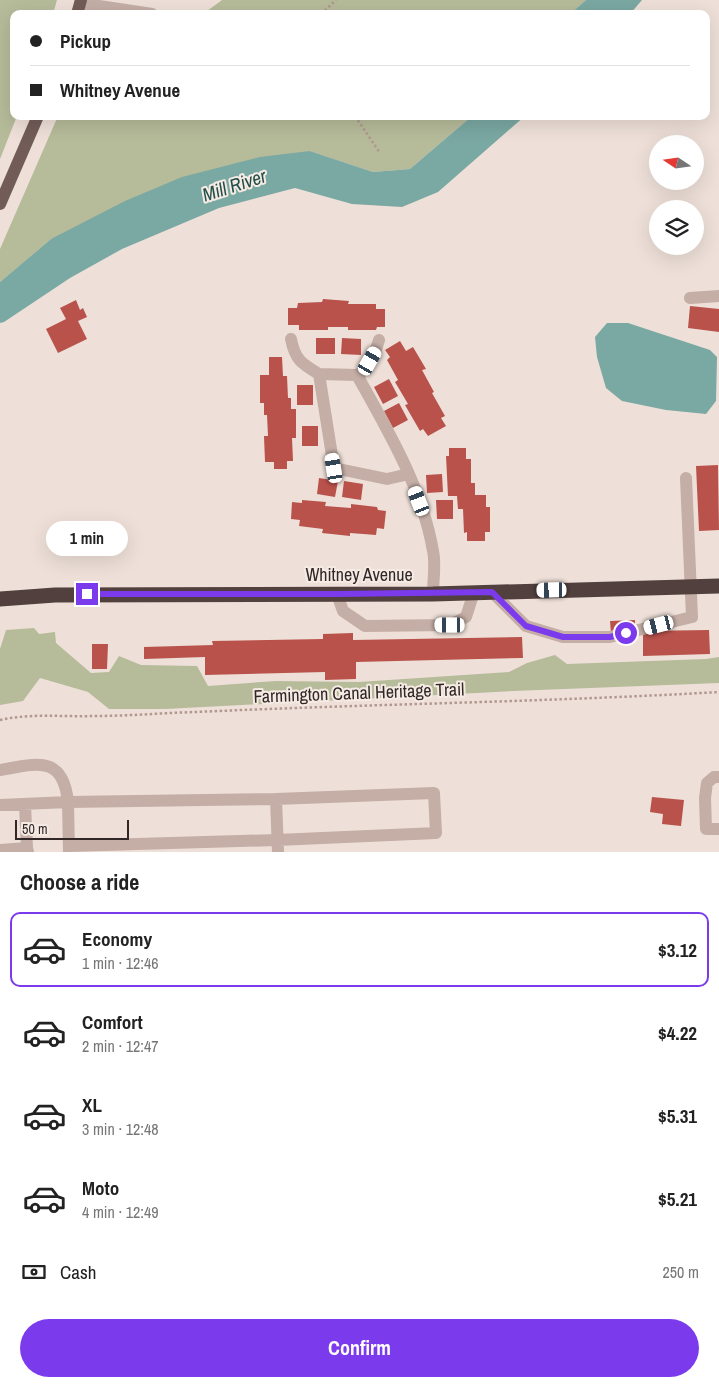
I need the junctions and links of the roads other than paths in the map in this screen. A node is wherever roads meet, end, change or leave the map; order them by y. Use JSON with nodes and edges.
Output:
{"nodes":[{"id":1,"x":79,"y":6,"type":"edge"},
{"id":2,"x":116,"y":10,"type":"edge"},
{"id":3,"x":36,"y":120,"type":"edge"},
{"id":4,"x":0,"y":204,"type":"edge"},
{"id":5,"x":719,"y":296,"type":"edge"},
{"id":6,"x":690,"y":298,"type":"dead end"},
{"id":7,"x":291,"y":339,"type":"dead end"},
{"id":8,"x":379,"y":340,"type":"dead end"},
{"id":9,"x":319,"y":374,"type":"junction"},
{"id":10,"x":357,"y":375,"type":"junction"},
{"id":11,"x":409,"y":474,"type":"junction"},
{"id":12,"x":686,"y":478,"type":"dead end"},
{"id":13,"x":719,"y":586,"type":"edge"},
{"id":14,"x":691,"y":587,"type":"junction"},
{"id":15,"x":474,"y":592,"type":"junction"},
{"id":16,"x":492,"y":592,"type":"junction"},
{"id":17,"x":337,"y":594,"type":"junction"},
{"id":18,"x":433,"y":594,"type":"junction"},
{"id":19,"x":0,"y":599,"type":"edge"},
{"id":20,"x":0,"y":770,"type":"edge"},
{"id":21,"x":719,"y":777,"type":"edge"},
{"id":22,"x":276,"y":799,"type":"junction"},
{"id":23,"x":68,"y":802,"type":"junction"},
{"id":24,"x":0,"y":805,"type":"edge"},
{"id":25,"x":25,"y":805,"type":"junction"},
{"id":26,"x":719,"y":828,"type":"edge"},
{"id":27,"x":278,"y":846,"type":"edge"},
{"id":28,"x":69,"y":849,"type":"edge"},
{"id":29,"x":0,"y":850,"type":"edge"},
{"id":30,"x":28,"y":850,"type":"edge"}],
"edges":[{"from":1,"to":2,"type":"lane"},
{"from":3,"to":4,"type":"main road"},
{"from":5,"to":6,"type":"lane"},
{"from":7,"to":9,"type":"lane"},
{"from":8,"to":10,"type":"lane"},
{"from":9,"to":10,"type":"lane"},
{"from":9,"to":11,"type":"lane"},
{"from":10,"to":11,"type":"lane"},
{"from":11,"to":18,"type":"lane"},
{"from":12,"to":14,"type":"lane"},
{"from":13,"to":14,"type":"highway","name":"Whitney Avenue"},
{"from":14,"to":16,"type":"highway","name":"Whitney Avenue"},
{"from":14,"to":16,"type":"lane"},
{"from":15,"to":16,"type":"highway","name":"Whitney Avenue"},
{"from":15,"to":17,"type":"lane"},
{"from":15,"to":18,"type":"highway","name":"Whitney Avenue"},
{"from":17,"to":18,"type":"highway","name":"Whitney Avenue"},
{"from":17,"to":19,"type":"highway","name":"Whitney Avenue"},
{"from":20,"to":23,"type":"lane"},
{"from":21,"to":26,"type":"lane"},
{"from":22,"to":23,"type":"lane"},
{"from":22,"to":27,"type":"lane"},
{"from":22,"to":27,"type":"lane"},
{"from":23,"to":25,"type":"lane"},
{"from":23,"to":28,"type":"lane"},
{"from":24,"to":25,"type":"lane"},
{"from":25,"to":30,"type":"lane"},
{"from":27,"to":28,"type":"lane"},
{"from":29,"to":30,"type":"lane"}]}
